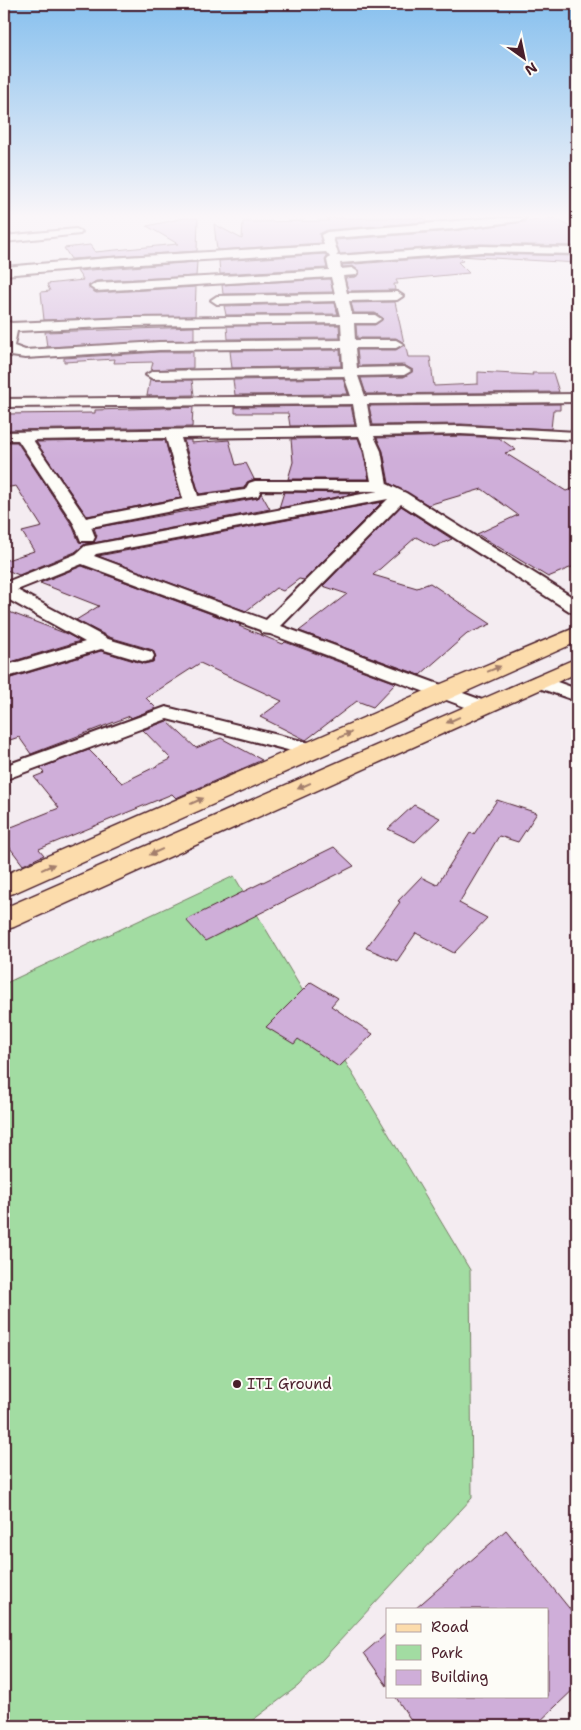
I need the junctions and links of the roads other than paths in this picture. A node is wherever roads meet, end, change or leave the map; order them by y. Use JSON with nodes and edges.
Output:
{"nodes":[{"id":1,"x":341,"y":298,"type":"edge"},
{"id":2,"x":296,"y":299,"type":"edge"},
{"id":3,"x":217,"y":300,"type":"dead end"},
{"id":4,"x":375,"y":319,"type":"dead end"},
{"id":5,"x":347,"y":320,"type":"junction"},
{"id":6,"x":7,"y":326,"type":"edge"},
{"id":7,"x":396,"y":344,"type":"dead end"},
{"id":8,"x":349,"y":345,"type":"junction"},
{"id":9,"x":404,"y":371,"type":"dead end"},
{"id":10,"x":350,"y":372,"type":"junction"},
{"id":11,"x":153,"y":375,"type":"dead end"},
{"id":12,"x":577,"y":398,"type":"edge"},
{"id":13,"x":359,"y":400,"type":"junction"},
{"id":14,"x":4,"y":403,"type":"edge"},
{"id":15,"x":365,"y":432,"type":"junction"},
{"id":16,"x":172,"y":433,"type":"junction"},
{"id":17,"x":4,"y":436,"type":"edge"},
{"id":18,"x":23,"y":436,"type":"junction"},
{"id":19,"x":577,"y":436,"type":"edge"},
{"id":20,"x":391,"y":492,"type":"junction"},
{"id":21,"x":192,"y":502,"type":"junction"},
{"id":22,"x":82,"y":524,"type":"junction"},
{"id":23,"x":87,"y":554,"type":"junction"},
{"id":24,"x":4,"y":589,"type":"edge"},
{"id":25,"x":577,"y":608,"type":"edge"},
{"id":26,"x":268,"y":629,"type":"junction"},
{"id":27,"x":577,"y":634,"type":"edge"},
{"id":28,"x":100,"y":643,"type":"junction"},
{"id":29,"x":145,"y":656,"type":"dead end"},
{"id":30,"x":577,"y":665,"type":"edge"},
{"id":31,"x":4,"y":672,"type":"edge"},
{"id":32,"x":540,"y":682,"type":"junction"},
{"id":33,"x":442,"y":692,"type":"junction"},
{"id":34,"x":577,"y":695,"type":"edge"},
{"id":35,"x":483,"y":707,"type":"junction"},
{"id":36,"x":311,"y":750,"type":"junction"},
{"id":37,"x":4,"y":773,"type":"edge"},
{"id":38,"x":4,"y":886,"type":"edge"},
{"id":39,"x":4,"y":920,"type":"edge"}],
"edges":[{"from":1,"to":5,"type":"street"},
{"from":2,"to":3,"type":"street"},
{"from":4,"to":5,"type":"street"},
{"from":5,"to":6,"type":"street"},
{"from":5,"to":8,"type":"street"},
{"from":6,"to":8,"type":"street"},
{"from":7,"to":8,"type":"street"},
{"from":8,"to":10,"type":"street"},
{"from":9,"to":10,"type":"street"},
{"from":10,"to":11,"type":"street"},
{"from":10,"to":13,"type":"street"},
{"from":12,"to":13,"type":"street"},
{"from":13,"to":14,"type":"street"},
{"from":13,"to":15,"type":"street"},
{"from":15,"to":16,"type":"street"},
{"from":15,"to":19,"type":"street"},
{"from":15,"to":20,"type":"street"},
{"from":16,"to":18,"type":"street"},
{"from":16,"to":21,"type":"street"},
{"from":17,"to":18,"type":"street"},
{"from":18,"to":22,"type":"street"},
{"from":20,"to":21,"type":"street"},
{"from":20,"to":23,"type":"street"},
{"from":20,"to":25,"type":"street"},
{"from":20,"to":26,"type":"street"},
{"from":21,"to":22,"type":"street"},
{"from":22,"to":23,"type":"street"},
{"from":23,"to":24,"type":"street"},
{"from":23,"to":26,"type":"street"},
{"from":24,"to":28,"type":"street"},
{"from":26,"to":33,"type":"street"},
{"from":33,"to":27,"type":"main road","one_way":true},
{"from":28,"to":29,"type":"street"},
{"from":28,"to":31,"type":"street"},
{"from":30,"to":32,"type":"main road"},
{"from":32,"to":34,"type":"street"},
{"from":32,"to":35,"type":"main road"},
{"from":33,"to":35,"type":"street"},
{"from":36,"to":33,"type":"main road","one_way":true},
{"from":35,"to":39,"type":"main road","one_way":true},
{"from":36,"to":37,"type":"street"},
{"from":38,"to":36,"type":"main road","one_way":true}]}
